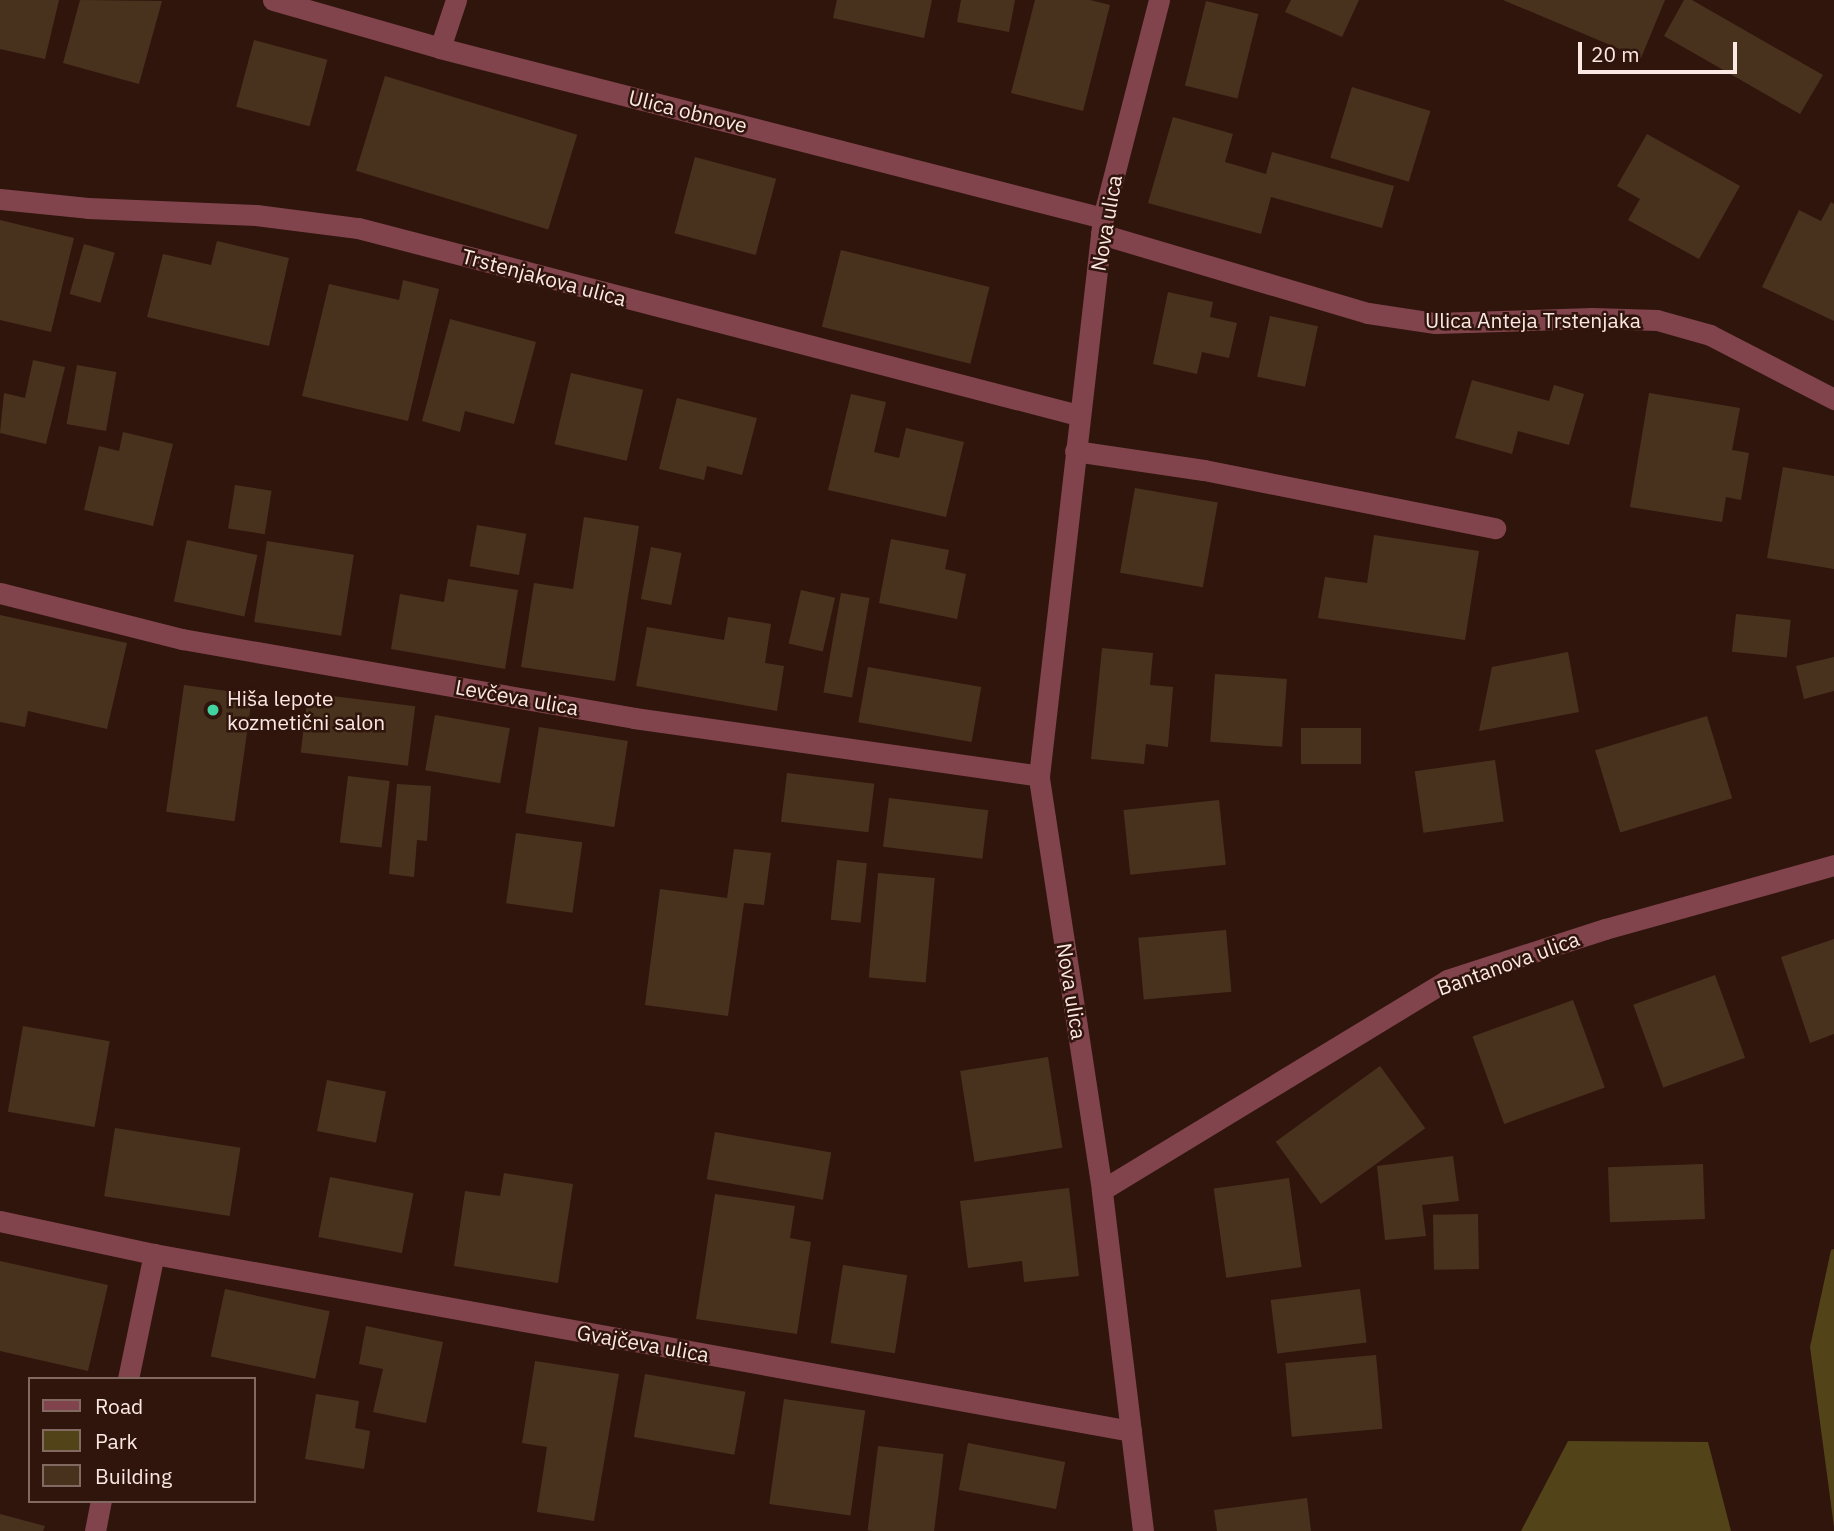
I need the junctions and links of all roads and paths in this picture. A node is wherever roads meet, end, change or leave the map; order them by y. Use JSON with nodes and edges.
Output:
{"nodes":[{"id":1,"x":273,"y":0,"type":"edge"},
{"id":2,"x":456,"y":0,"type":"edge"},
{"id":3,"x":1159,"y":0,"type":"edge"},
{"id":4,"x":440,"y":48,"type":"junction"},
{"id":5,"x":0,"y":198,"type":"edge"},
{"id":6,"x":1102,"y":226,"type":"junction"},
{"id":7,"x":1834,"y":399,"type":"edge"},
{"id":8,"x":1078,"y":415,"type":"junction"},
{"id":9,"x":1075,"y":451,"type":"junction"},
{"id":10,"x":1495,"y":528,"type":"dead end"},
{"id":11,"x":0,"y":593,"type":"edge"},
{"id":12,"x":1039,"y":776,"type":"junction"},
{"id":13,"x":1834,"y":865,"type":"edge"},
{"id":14,"x":1102,"y":1190,"type":"junction"},
{"id":15,"x":0,"y":1221,"type":"edge"},
{"id":16,"x":154,"y":1254,"type":"junction"},
{"id":17,"x":128,"y":1377,"type":"edge"},
{"id":18,"x":1131,"y":1432,"type":"junction"},
{"id":19,"x":102,"y":1503,"type":"edge"},
{"id":20,"x":95,"y":1531,"type":"edge"},
{"id":21,"x":1143,"y":1531,"type":"edge"}],
"edges":[{"from":1,"to":4,"type":"street","name":"Ulica obnove"},
{"from":2,"to":4,"type":"street"},
{"from":3,"to":6,"type":"street","name":"Nova ulica"},
{"from":4,"to":6,"type":"street","name":"Ulica obnove"},
{"from":5,"to":8,"type":"street","name":"Trstenjakova ulica"},
{"from":6,"to":7,"type":"street","name":"Ulica Anteja Trstenjaka"},
{"from":6,"to":8,"type":"street","name":"Nova ulica"},
{"from":8,"to":9,"type":"street","name":"Nova ulica"},
{"from":9,"to":10,"type":"street"},
{"from":9,"to":12,"type":"street","name":"Nova ulica"},
{"from":11,"to":12,"type":"street","name":"Levčeva ulica"},
{"from":12,"to":14,"type":"street","name":"Nova ulica"},
{"from":13,"to":14,"type":"street","name":"Bantanova ulica"},
{"from":14,"to":18,"type":"street","name":"Nova ulica"},
{"from":15,"to":16,"type":"street","name":"Gvajčeva ulica"},
{"from":16,"to":17,"type":"street"},
{"from":16,"to":18,"type":"street","name":"Gvajčeva ulica"},
{"from":18,"to":21,"type":"street","name":"Nova ulica"},
{"from":19,"to":20,"type":"street"}]}
